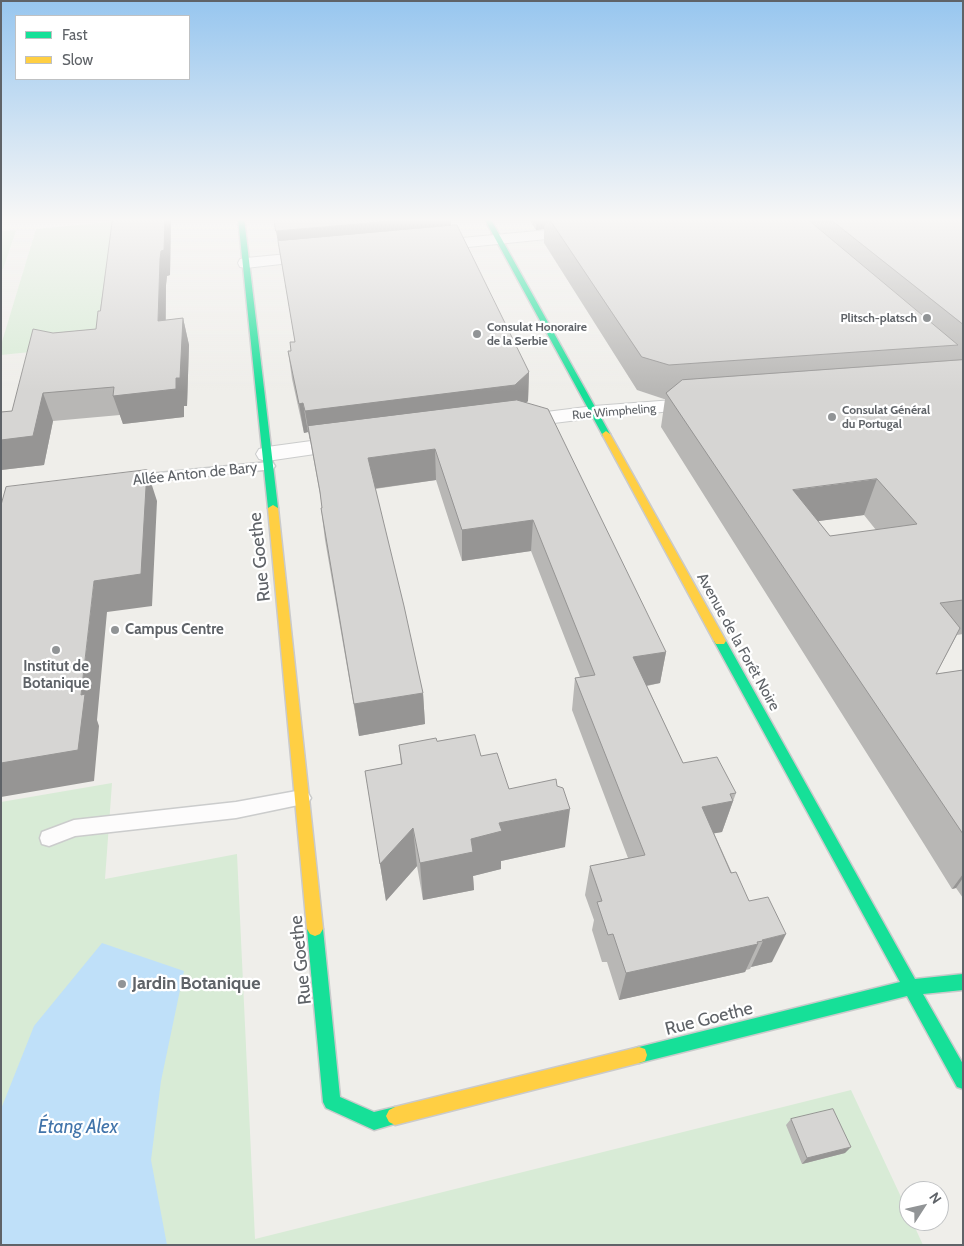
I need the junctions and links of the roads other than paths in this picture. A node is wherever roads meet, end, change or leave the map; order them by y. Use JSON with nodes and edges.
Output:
{"nodes":[{"id":1,"x":247,"y":276,"type":"edge"},
{"id":2,"x":519,"y":276,"type":"edge"},
{"id":3,"x":724,"y":403,"type":"edge"},
{"id":4,"x":594,"y":412,"type":"junction"},
{"id":5,"x":490,"y":426,"type":"edge"},
{"id":6,"x":365,"y":441,"type":"edge"},
{"id":7,"x":268,"y":460,"type":"junction"},
{"id":8,"x":114,"y":482,"type":"edge"},
{"id":9,"x":302,"y":798,"type":"junction"},
{"id":10,"x":49,"y":838,"type":"dead end"},
{"id":11,"x":963,"y":982,"type":"edge"},
{"id":12,"x":911,"y":986,"type":"junction"},
{"id":13,"x":963,"y":1081,"type":"edge"}],
"edges":[{"from":1,"to":7,"type":"street","name":"Rue Goethe"},
{"from":2,"to":4,"type":"street","name":"Avenue de la Forêt Noire"},
{"from":3,"to":4,"type":"street","name":"Rue Wimpheling"},
{"from":4,"to":5,"type":"street","name":"Rue Wimpheling"},
{"from":4,"to":12,"type":"street","name":"Avenue de la Forêt Noire"},
{"from":6,"to":7,"type":"street"},
{"from":7,"to":8,"type":"lane","name":"Allée Anton de Bary"},
{"from":7,"to":9,"type":"street","name":"Rue Goethe"},
{"from":9,"to":10,"type":"lane"},
{"from":9,"to":12,"type":"street","name":"Rue Goethe"},
{"from":11,"to":12,"type":"street"},
{"from":12,"to":13,"type":"street","name":"Avenue de la Forêt Noire"}]}
